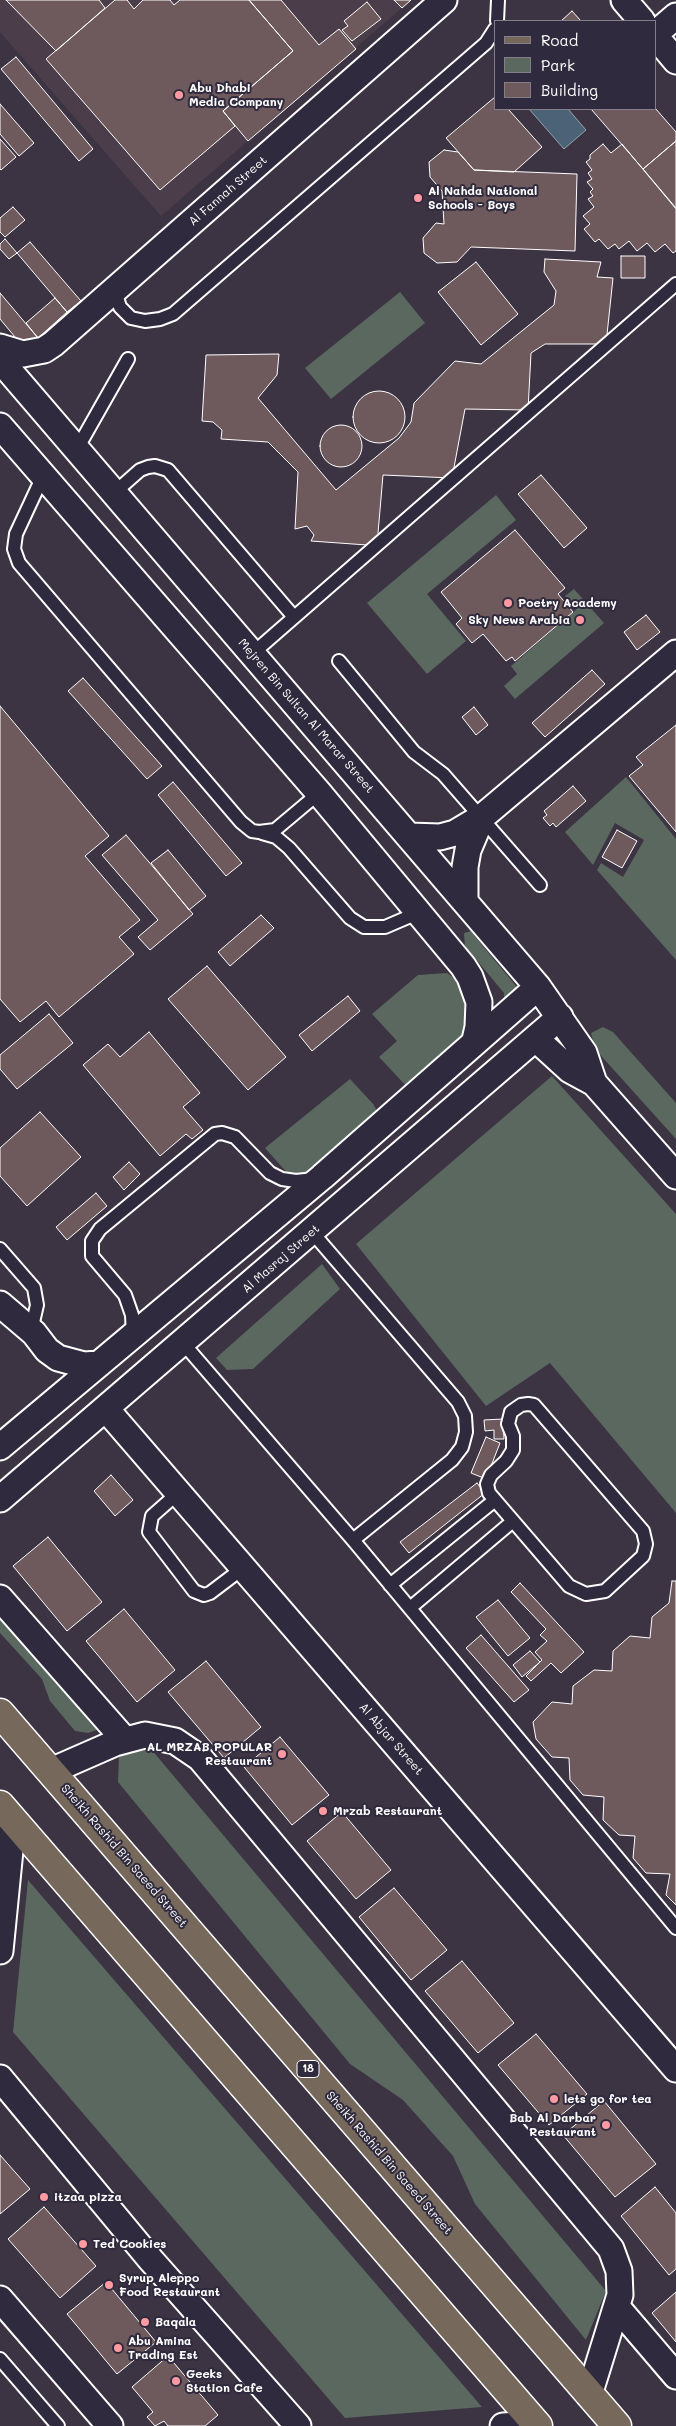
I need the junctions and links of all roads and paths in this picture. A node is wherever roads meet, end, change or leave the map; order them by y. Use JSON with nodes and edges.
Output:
{"nodes":[{"id":1,"x":444,"y":0,"type":"edge"},
{"id":2,"x":498,"y":0,"type":"edge"},
{"id":3,"x":624,"y":0,"type":"edge"},
{"id":4,"x":676,"y":16,"type":"edge"},
{"id":5,"x":497,"y":20,"type":"edge"},
{"id":6,"x":641,"y":20,"type":"edge"},
{"id":7,"x":493,"y":32,"type":"edge"},
{"id":8,"x":656,"y":34,"type":"edge"},
{"id":9,"x":656,"y":36,"type":"edge"},
{"id":10,"x":676,"y":61,"type":"edge"},
{"id":11,"x":676,"y":284,"type":"edge"},
{"id":12,"x":115,"y":291,"type":"junction"},
{"id":13,"x":0,"y":347,"type":"edge"},
{"id":14,"x":128,"y":359,"type":"dead end"},
{"id":15,"x":0,"y":360,"type":"edge"},
{"id":16,"x":0,"y":426,"type":"edge"},
{"id":17,"x":77,"y":449,"type":"junction"},
{"id":18,"x":11,"y":450,"type":"edge"},
{"id":19,"x":43,"y":476,"type":"junction"},
{"id":20,"x":114,"y":493,"type":"junction"},
{"id":21,"x":294,"y":617,"type":"junction"},
{"id":22,"x":676,"y":653,"type":"edge"},
{"id":23,"x":252,"y":654,"type":"junction"},
{"id":24,"x":339,"y":661,"type":"dead end"},
{"id":25,"x":319,"y":794,"type":"junction"},
{"id":26,"x":482,"y":817,"type":"junction"},
{"id":27,"x":259,"y":832,"type":"junction"},
{"id":28,"x":409,"y":836,"type":"junction"},
{"id":29,"x":540,"y":885,"type":"dead end"},
{"id":30,"x":459,"y":895,"type":"junction"},
{"id":31,"x":420,"y":912,"type":"junction"},
{"id":32,"x":538,"y":987,"type":"junction"},
{"id":33,"x":560,"y":1017,"type":"junction"},
{"id":34,"x":536,"y":1039,"type":"junction"},
{"id":35,"x":475,"y":1040,"type":"junction"},
{"id":36,"x":594,"y":1083,"type":"junction"},
{"id":37,"x":369,"y":1134,"type":"junction"},
{"id":38,"x":391,"y":1164,"type":"junction"},
{"id":39,"x":676,"y":1176,"type":"edge"},
{"id":40,"x":322,"y":1177,"type":"junction"},
{"id":41,"x":312,"y":1232,"type":"junction"},
{"id":42,"x":0,"y":1249,"type":"edge"},
{"id":43,"x":0,"y":1304,"type":"edge"},
{"id":44,"x":132,"y":1336,"type":"junction"},
{"id":45,"x":39,"y":1340,"type":"junction"},
{"id":46,"x":183,"y":1342,"type":"junction"},
{"id":47,"x":98,"y":1364,"type":"junction"},
{"id":48,"x":50,"y":1405,"type":"junction"},
{"id":49,"x":106,"y":1409,"type":"junction"},
{"id":50,"x":0,"y":1447,"type":"edge"},
{"id":51,"x":178,"y":1493,"type":"junction"},
{"id":52,"x":1,"y":1496,"type":"edge"},
{"id":53,"x":495,"y":1500,"type":"junction"},
{"id":54,"x":513,"y":1521,"type":"junction"},
{"id":55,"x":353,"y":1540,"type":"junction"},
{"id":56,"x":243,"y":1568,"type":"junction"},
{"id":57,"x":390,"y":1585,"type":"junction"},
{"id":58,"x":0,"y":1598,"type":"edge"},
{"id":59,"x":410,"y":1608,"type":"junction"},
{"id":60,"x":0,"y":1713,"type":"edge"},
{"id":61,"x":124,"y":1739,"type":"junction"},
{"id":62,"x":52,"y":1771,"type":"junction"},
{"id":63,"x":6,"y":1813,"type":"edge"},
{"id":64,"x":676,"y":1928,"type":"edge"},
{"id":65,"x":0,"y":1951,"type":"edge"},
{"id":66,"x":676,"y":2069,"type":"edge"},
{"id":67,"x":0,"y":2078,"type":"edge"},
{"id":68,"x":0,"y":2299,"type":"edge"},
{"id":69,"x":617,"y":2307,"type":"junction"},
{"id":70,"x":0,"y":2359,"type":"edge"},
{"id":71,"x":676,"y":2376,"type":"edge"},
{"id":72,"x":589,"y":2395,"type":"junction"},
{"id":73,"x":537,"y":2425,"type":"edge"},
{"id":74,"x":58,"y":2426,"type":"edge"},
{"id":75,"x":110,"y":2426,"type":"edge"},
{"id":76,"x":298,"y":2426,"type":"edge"},
{"id":77,"x":502,"y":2426,"type":"edge"},
{"id":78,"x":617,"y":2426,"type":"edge"}],
"edges":[{"from":1,"to":12,"type":"street","name":"Al Fannah Street"},
{"from":2,"to":5,"type":"lane"},
{"from":3,"to":6,"type":"street"},
{"from":4,"to":8,"type":"street"},
{"from":7,"to":12,"type":"lane"},
{"from":9,"to":10,"type":"street"},
{"from":11,"to":21,"type":"lane"},
{"from":12,"to":13,"type":"street","name":"Al Fannah Street"},
{"from":14,"to":17,"type":"lane"},
{"from":15,"to":17,"type":"street","name":"Mejren Bin Sultan Al Marar Street"},
{"from":16,"to":18,"type":"street"},
{"from":17,"to":20,"type":"street","name":"Mejren Bin Sultan Al Marar Street"},
{"from":18,"to":19,"type":"street"},
{"from":19,"to":25,"type":"street"},
{"from":19,"to":27,"type":"lane"},
{"from":20,"to":21,"type":"lane"},
{"from":20,"to":23,"type":"street","name":"Mejren Bin Sultan Al Marar Street"},
{"from":21,"to":23,"type":"lane"},
{"from":22,"to":26,"type":"street"},
{"from":23,"to":28,"type":"street","name":"Mejren Bin Sultan Al Marar Street"},
{"from":24,"to":26,"type":"lane"},
{"from":25,"to":27,"type":"lane"},
{"from":25,"to":31,"type":"street"},
{"from":26,"to":28,"type":"street"},
{"from":26,"to":29,"type":"lane"},
{"from":26,"to":30,"type":"street"},
{"from":27,"to":31,"type":"lane"},
{"from":28,"to":30,"type":"street","name":"Mejren Bin Sultan Al Marar Street"},
{"from":30,"to":31,"type":"street"},
{"from":30,"to":32,"type":"street","name":"Mejren Bin Sultan Al Marar Street"},
{"from":31,"to":35,"type":"street"},
{"from":32,"to":33,"type":"street","name":"Mejren Bin Sultan Al Marar Street"},
{"from":32,"to":35,"type":"street"},
{"from":33,"to":34,"type":"street","name":"Al Masraj Street"},
{"from":33,"to":36,"type":"street","name":"Mejren Bin Sultan Al Marar Street"},
{"from":34,"to":36,"type":"street","name":"Mejren Bin Sultan Al Marar Street"},
{"from":34,"to":38,"type":"street","name":"Al Masraj Street"},
{"from":35,"to":37,"type":"street"},
{"from":36,"to":39,"type":"street","name":"Mejren Bin Sultan Al Marar Street"},
{"from":37,"to":38,"type":"street"},
{"from":37,"to":40,"type":"street"},
{"from":38,"to":41,"type":"street","name":"Al Masraj Street"},
{"from":40,"to":44,"type":"street"},
{"from":40,"to":44,"type":"lane"},
{"from":41,"to":46,"type":"street","name":"Al Masraj Street"},
{"from":41,"to":55,"type":"lane"},
{"from":42,"to":45,"type":"lane"},
{"from":43,"to":45,"type":"street"},
{"from":44,"to":47,"type":"street"},
{"from":45,"to":47,"type":"street"},
{"from":45,"to":48,"type":"street"},
{"from":46,"to":49,"type":"street","name":"Al Masraj Street"},
{"from":46,"to":55,"type":"lane"},
{"from":47,"to":48,"type":"street"},
{"from":48,"to":50,"type":"street"},
{"from":49,"to":51,"type":"street","name":"Al Abjar Street"},
{"from":49,"to":52,"type":"street","name":"Al Masraj Street"},
{"from":51,"to":56,"type":"street","name":"Al Abjar Street"},
{"from":51,"to":56,"type":"lane"},
{"from":53,"to":54,"type":"lane"},
{"from":53,"to":54,"type":"lane"},
{"from":53,"to":57,"type":"lane"},
{"from":54,"to":59,"type":"lane"},
{"from":55,"to":57,"type":"lane"},
{"from":56,"to":66,"type":"street","name":"Al Abjar Street"},
{"from":57,"to":59,"type":"lane"},
{"from":58,"to":61,"type":"street"},
{"from":59,"to":64,"type":"lane"},
{"from":60,"to":62,"type":"main road","name":"Sheikh Rashid Bin Saeed Street","number":"18"},
{"from":61,"to":62,"type":"street","name":"Sheikh Rashid Bin Saeed Street"},
{"from":61,"to":69,"type":"street","name":"Sheikh Rashid Bin Saeed Street"},
{"from":62,"to":72,"type":"main road","name":"Sheikh Rashid Bin Saeed Street","number":"18"},
{"from":63,"to":65,"type":"street"},
{"from":63,"to":73,"type":"main road"},
{"from":67,"to":76,"type":"street"},
{"from":68,"to":75,"type":"street"},
{"from":69,"to":71,"type":"street"},
{"from":69,"to":72,"type":"street","name":"Sheikh Rashid Bin Saeed Street"},
{"from":70,"to":74,"type":"lane"},
{"from":72,"to":78,"type":"main road","name":"Sheikh Rashid Bin Saeed Street","number":"18"},
{"from":73,"to":77,"type":"street"}]}
